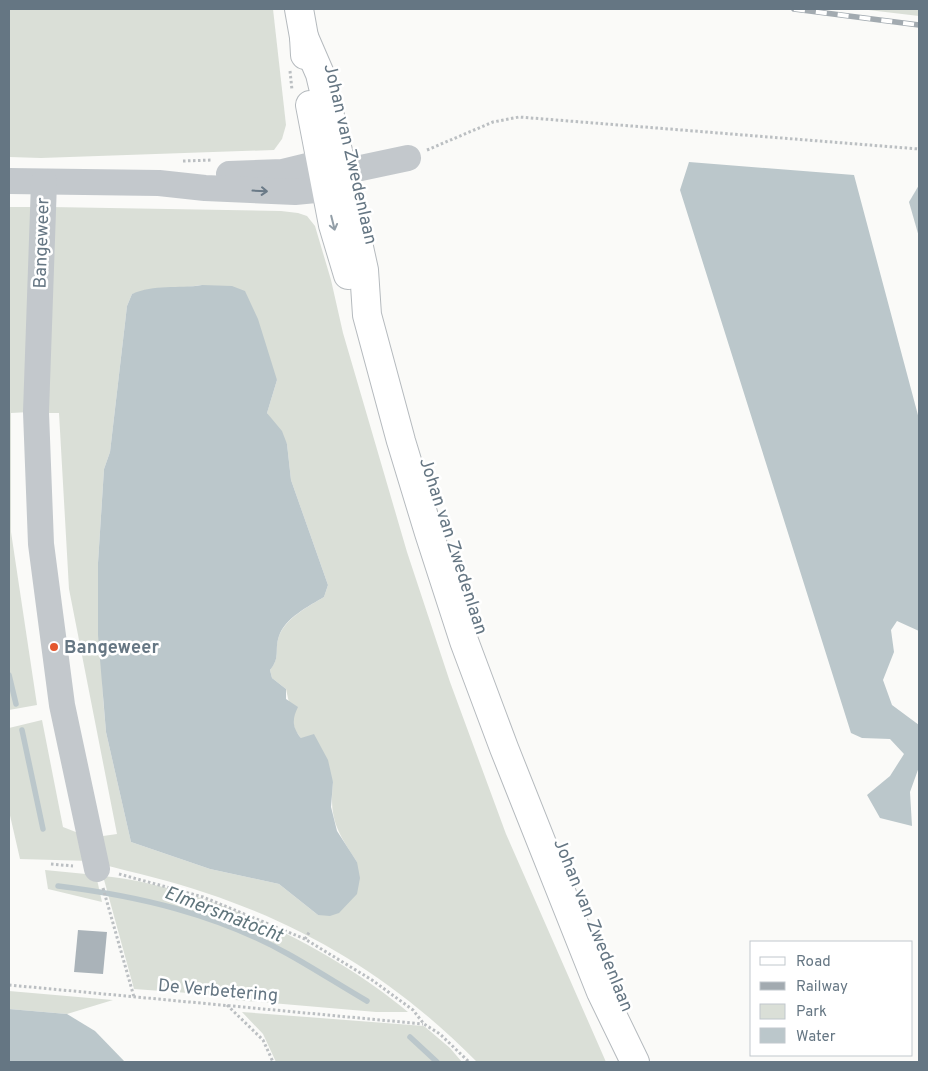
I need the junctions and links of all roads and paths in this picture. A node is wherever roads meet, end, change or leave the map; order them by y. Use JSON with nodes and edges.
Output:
{"nodes":[{"id":1,"x":299,"y":9,"type":"edge"},
{"id":2,"x":919,"y":149,"type":"edge"},
{"id":3,"x":408,"y":158,"type":"joint"},
{"id":4,"x":329,"y":175,"type":"junction"},
{"id":5,"x":9,"y":181,"type":"edge"},
{"id":6,"x":44,"y":182,"type":"junction"},
{"id":7,"x":51,"y":864,"type":"dead end"},
{"id":8,"x":99,"y":877,"type":"junction"},
{"id":9,"x":310,"y":931,"type":"dead end"},
{"id":10,"x":305,"y":939,"type":"junction"},
{"id":11,"x":9,"y":986,"type":"edge"},
{"id":12,"x":134,"y":997,"type":"junction"},
{"id":13,"x":226,"y":1004,"type":"junction"},
{"id":14,"x":424,"y":1024,"type":"junction"},
{"id":15,"x":273,"y":1062,"type":"edge"},
{"id":16,"x":469,"y":1062,"type":"edge"},
{"id":17,"x":636,"y":1062,"type":"edge"}],
"edges":[{"from":1,"to":4,"type":"main road","name":"Johan van Zwedenlaan"},
{"from":2,"to":3,"type":"path"},
{"from":3,"to":4,"type":"street","name":"Bangeweer"},
{"from":4,"to":6,"type":"street","name":"Bangeweer"},
{"from":4,"to":17,"type":"main road","name":"Johan van Zwedenlaan"},
{"from":5,"to":6,"type":"street","name":"Bangeweer"},
{"from":6,"to":8,"type":"street","name":"Bangeweer"},
{"from":7,"to":8,"type":"path"},
{"from":8,"to":10,"type":"path"},
{"from":8,"to":12,"type":"path"},
{"from":9,"to":10,"type":"path"},
{"from":10,"to":14,"type":"path"},
{"from":11,"to":12,"type":"path","name":"De Verbetering"},
{"from":12,"to":13,"type":"path","name":"De Verbetering"},
{"from":13,"to":14,"type":"path","name":"De Verbetering"},
{"from":13,"to":15,"type":"path"},
{"from":14,"to":16,"type":"path"}]}
